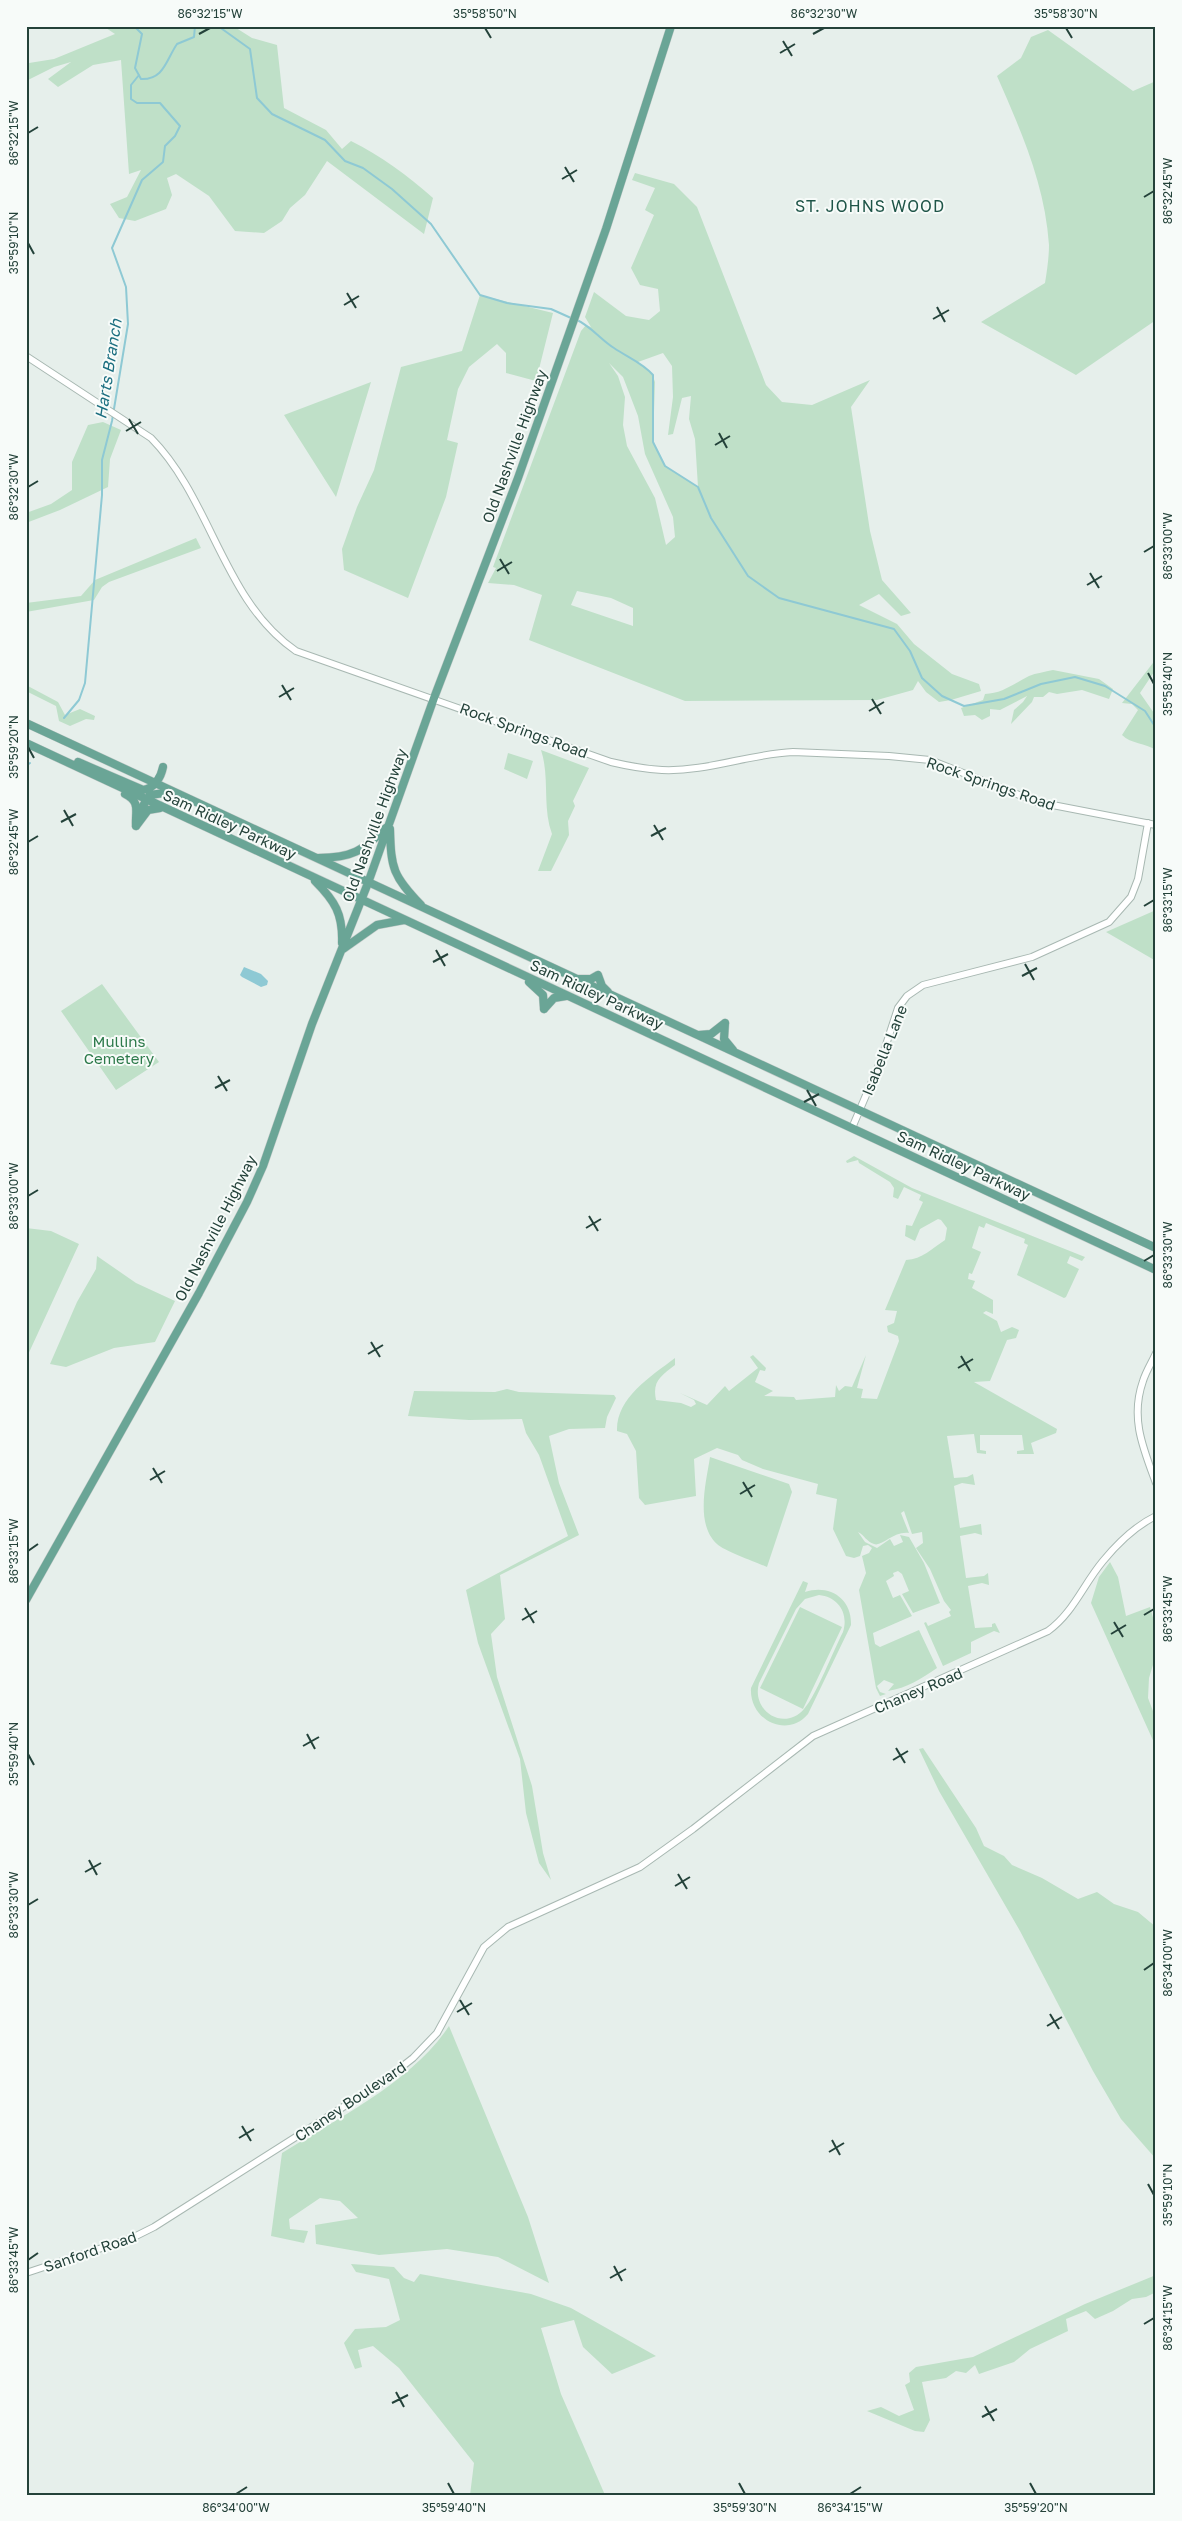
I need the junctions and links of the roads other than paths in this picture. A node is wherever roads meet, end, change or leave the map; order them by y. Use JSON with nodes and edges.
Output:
{"nodes":[{"id":1,"x":670,"y":26,"type":"edge"},
{"id":2,"x":26,"y":356,"type":"edge"},
{"id":3,"x":434,"y":698,"type":"junction"},
{"id":4,"x":26,"y":723,"type":"edge"},
{"id":5,"x":26,"y":743,"type":"edge"},
{"id":6,"x":62,"y":760,"type":"junction"},
{"id":7,"x":141,"y":778,"type":"junction"},
{"id":8,"x":154,"y":784,"type":"junction"},
{"id":9,"x":146,"y":799,"type":"junction"},
{"id":10,"x":164,"y":808,"type":"junction"},
{"id":11,"x":137,"y":815,"type":"junction"},
{"id":12,"x":234,"y":821,"type":"junction"},
{"id":13,"x":1148,"y":823,"type":"junction"},
{"id":14,"x":389,"y":825,"type":"junction"},
{"id":15,"x":1156,"y":825,"type":"edge"},
{"id":16,"x":313,"y":857,"type":"junction"},
{"id":17,"x":312,"y":878,"type":"junction"},
{"id":18,"x":368,"y":883,"type":"junction"},
{"id":19,"x":361,"y":900,"type":"junction"},
{"id":20,"x":425,"y":909,"type":"junction"},
{"id":21,"x":404,"y":920,"type":"junction"},
{"id":22,"x":342,"y":950,"type":"junction"},
{"id":23,"x":511,"y":970,"type":"junction"},
{"id":24,"x":574,"y":979,"type":"junction"},
{"id":25,"x":611,"y":995,"type":"junction"},
{"id":26,"x":568,"y":996,"type":"junction"},
{"id":27,"x":696,"y":1034,"type":"junction"},
{"id":28,"x":737,"y":1053,"type":"junction"},
{"id":29,"x":859,"y":1110,"type":"junction"},
{"id":30,"x":852,"y":1128,"type":"junction"},
{"id":31,"x":1156,"y":1248,"type":"edge"},
{"id":32,"x":1156,"y":1270,"type":"edge"},
{"id":33,"x":1156,"y":1353,"type":"edge"},
{"id":34,"x":1156,"y":1482,"type":"edge"},
{"id":35,"x":1156,"y":1516,"type":"edge"},
{"id":36,"x":26,"y":1600,"type":"edge"},
{"id":37,"x":664,"y":1851,"type":"joint"},
{"id":38,"x":154,"y":2228,"type":"joint"},
{"id":39,"x":26,"y":2273,"type":"edge"}],
"edges":[{"from":1,"to":3,"type":"main road","name":"Old Nashville Highway"},
{"from":2,"to":3,"type":"street","name":"Rock Springs Road"},
{"from":3,"to":13,"type":"street","name":"Rock Springs Road"},
{"from":3,"to":14,"type":"main road","name":"Old Nashville Highway"},
{"from":4,"to":7,"type":"main road","name":"Sam Ridley Parkway"},
{"from":5,"to":6,"type":"main road","name":"Sam Ridley Parkway"},
{"from":6,"to":8,"type":"main road"},
{"from":6,"to":9,"type":"main road","name":"Sam Ridley Parkway"},
{"from":6,"to":11,"type":"main road"},
{"from":7,"to":8,"type":"main road","name":"Sam Ridley Parkway"},
{"from":7,"to":8,"type":"main road"},
{"from":8,"to":12,"type":"main road","name":"Sam Ridley Parkway"},
{"from":9,"to":10,"type":"main road","name":"Sam Ridley Parkway"},
{"from":9,"to":11,"type":"main road"},
{"from":9,"to":12,"type":"main road"},
{"from":10,"to":11,"type":"main road"},
{"from":10,"to":17,"type":"main road","name":"Sam Ridley Parkway"},
{"from":12,"to":16,"type":"main road","name":"Sam Ridley Parkway"},
{"from":13,"to":15,"type":"street","name":"Rock Springs Road"},
{"from":13,"to":29,"type":"street","name":"Isabella Lane"},
{"from":14,"to":16,"type":"main road"},
{"from":14,"to":18,"type":"main road","name":"Old Nashville Highway"},
{"from":14,"to":20,"type":"main road"},
{"from":16,"to":18,"type":"main road","name":"Sam Ridley Parkway"},
{"from":17,"to":19,"type":"main road","name":"Sam Ridley Parkway"},
{"from":17,"to":22,"type":"main road"},
{"from":18,"to":19,"type":"main road","name":"Old Nashville Highway"},
{"from":18,"to":20,"type":"main road","name":"Sam Ridley Parkway"},
{"from":19,"to":21,"type":"main road","name":"Sam Ridley Parkway"},
{"from":19,"to":22,"type":"main road","name":"Old Nashville Highway"},
{"from":20,"to":24,"type":"main road","name":"Sam Ridley Parkway"},
{"from":21,"to":22,"type":"main road"},
{"from":21,"to":23,"type":"main road","name":"Sam Ridley Parkway"},
{"from":22,"to":36,"type":"main road","name":"Old Nashville Highway"},
{"from":23,"to":26,"type":"main road","name":"Sam Ridley Parkway"},
{"from":23,"to":26,"type":"main road"},
{"from":24,"to":25,"type":"main road","name":"Sam Ridley Parkway"},
{"from":24,"to":25,"type":"main road"},
{"from":25,"to":27,"type":"main road","name":"Sam Ridley Parkway"},
{"from":26,"to":30,"type":"main road","name":"Sam Ridley Parkway"},
{"from":27,"to":28,"type":"main road","name":"Sam Ridley Parkway"},
{"from":27,"to":28,"type":"main road"},
{"from":28,"to":29,"type":"main road","name":"Sam Ridley Parkway"},
{"from":29,"to":30,"type":"street","name":"Isabella Lane"},
{"from":29,"to":31,"type":"main road","name":"Sam Ridley Parkway"},
{"from":30,"to":32,"type":"main road","name":"Sam Ridley Parkway"},
{"from":33,"to":34,"type":"street"},
{"from":35,"to":37,"type":"street","name":"Chaney Road"},
{"from":37,"to":38,"type":"street","name":"Chaney Boulevard"},
{"from":38,"to":39,"type":"street","name":"Sanford Road"}]}
